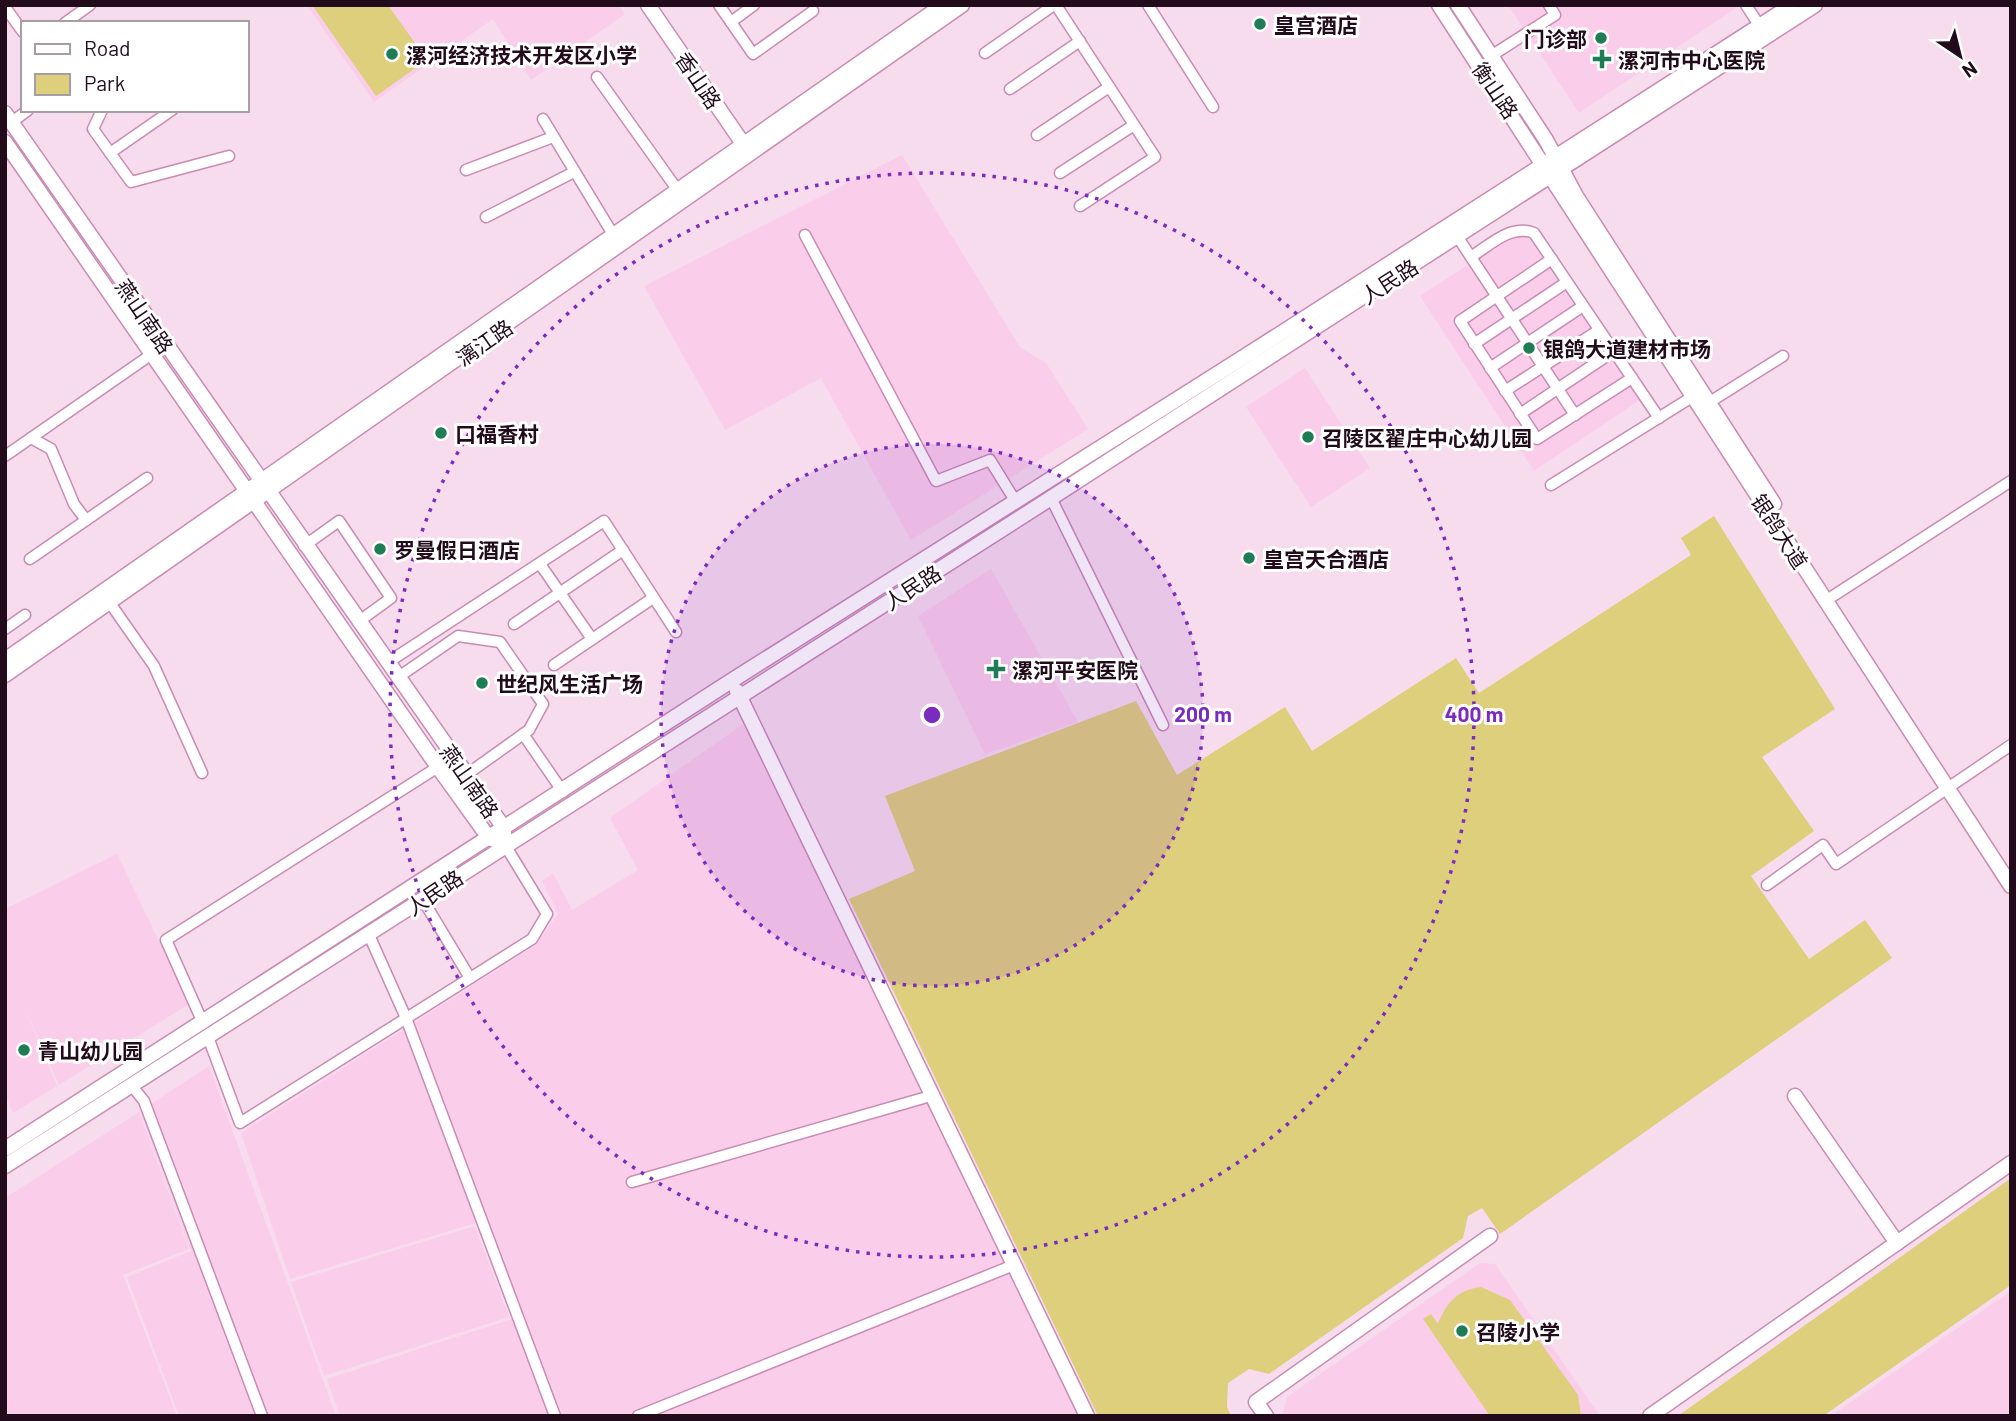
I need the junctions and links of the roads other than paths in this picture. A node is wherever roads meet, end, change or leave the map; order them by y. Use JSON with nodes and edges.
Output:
{"nodes":[{"id":1,"x":90,"y":5,"type":"edge"},
{"id":2,"x":648,"y":5,"type":"edge"},
{"id":3,"x":719,"y":5,"type":"edge"},
{"id":4,"x":754,"y":5,"type":"edge"},
{"id":5,"x":943,"y":5,"type":"edge"},
{"id":6,"x":1055,"y":5,"type":"edge"},
{"id":7,"x":1148,"y":5,"type":"edge"},
{"id":8,"x":1439,"y":5,"type":"edge"},
{"id":9,"x":1458,"y":5,"type":"edge"},
{"id":10,"x":1549,"y":5,"type":"edge"},
{"id":11,"x":1746,"y":5,"type":"edge"},
{"id":12,"x":1792,"y":5,"type":"edge"},
{"id":13,"x":1815,"y":5,"type":"edge"},
{"id":14,"x":960,"y":6,"type":"edge"},
{"id":15,"x":9,"y":7,"type":"edge"},
{"id":16,"x":813,"y":11,"type":"dead end"},
{"id":17,"x":68,"y":21,"type":"edge"},
{"id":18,"x":731,"y":22,"type":"junction"},
{"id":19,"x":1759,"y":25,"type":"junction"},
{"id":20,"x":21,"y":28,"type":"edge"},
{"id":21,"x":1080,"y":41,"type":"junction"},
{"id":22,"x":985,"y":53,"type":"dead end"},
{"id":23,"x":1491,"y":56,"type":"junction"},
{"id":24,"x":597,"y":77,"type":"dead end"},
{"id":25,"x":1690,"y":77,"type":"junction"},
{"id":26,"x":1109,"y":87,"type":"junction"},
{"id":27,"x":1010,"y":89,"type":"dead end"},
{"id":28,"x":1213,"y":107,"type":"dead end"},
{"id":29,"x":25,"y":112,"type":"edge"},
{"id":30,"x":101,"y":112,"type":"edge"},
{"id":31,"x":169,"y":112,"type":"edge"},
{"id":32,"x":543,"y":119,"type":"dead end"},
{"id":33,"x":7,"y":121,"type":"edge"},
{"id":34,"x":1134,"y":125,"type":"junction"},
{"id":35,"x":1037,"y":135,"type":"dead end"},
{"id":36,"x":553,"y":137,"type":"junction"},
{"id":37,"x":5,"y":142,"type":"edge"},
{"id":38,"x":747,"y":150,"type":"junction"},
{"id":39,"x":110,"y":153,"type":"junction"},
{"id":40,"x":229,"y":156,"type":"dead end"},
{"id":41,"x":1552,"y":167,"type":"junction"},
{"id":42,"x":466,"y":170,"type":"dead end"},
{"id":43,"x":574,"y":172,"type":"junction"},
{"id":44,"x":1060,"y":173,"type":"dead end"},
{"id":45,"x":679,"y":192,"type":"junction"},
{"id":46,"x":1080,"y":206,"type":"dead end"},
{"id":47,"x":486,"y":217,"type":"dead end"},
{"id":48,"x":805,"y":235,"type":"dead end"},
{"id":49,"x":1457,"y":236,"type":"junction"},
{"id":50,"x":617,"y":241,"type":"junction"},
{"id":51,"x":102,"y":253,"type":"junction"},
{"id":52,"x":1471,"y":257,"type":"junction"},
{"id":53,"x":1552,"y":259,"type":"junction"},
{"id":54,"x":89,"y":263,"type":"junction"},
{"id":55,"x":1567,"y":282,"type":"junction"},
{"id":56,"x":1497,"y":296,"type":"junction"},
{"id":57,"x":1583,"y":306,"type":"junction"},
{"id":58,"x":1512,"y":319,"type":"junction"},
{"id":59,"x":1599,"y":330,"type":"junction"},
{"id":60,"x":1528,"y":343,"type":"junction"},
{"id":61,"x":1475,"y":344,"type":"junction"},
{"id":62,"x":165,"y":345,"type":"junction"},
{"id":63,"x":1614,"y":352,"type":"junction"},
{"id":64,"x":152,"y":354,"type":"junction"},
{"id":65,"x":1783,"y":356,"type":"dead end"},
{"id":66,"x":1543,"y":366,"type":"junction"},
{"id":67,"x":1490,"y":368,"type":"junction"},
{"id":68,"x":1632,"y":378,"type":"junction"},
{"id":69,"x":1558,"y":389,"type":"junction"},
{"id":70,"x":1505,"y":391,"type":"junction"},
{"id":71,"x":1700,"y":403,"type":"junction"},
{"id":72,"x":1520,"y":414,"type":"junction"},
{"id":73,"x":1575,"y":415,"type":"junction"},
{"id":74,"x":1658,"y":418,"type":"junction"},
{"id":75,"x":31,"y":438,"type":"junction"},
{"id":76,"x":5,"y":456,"type":"edge"},
{"id":77,"x":147,"y":478,"type":"dead end"},
{"id":78,"x":2011,"y":481,"type":"edge"},
{"id":79,"x":1551,"y":485,"type":"dead end"},
{"id":80,"x":264,"y":488,"type":"junction"},
{"id":81,"x":250,"y":498,"type":"junction"},
{"id":82,"x":1051,"y":498,"type":"junction"},
{"id":83,"x":1016,"y":502,"type":"junction"},
{"id":84,"x":86,"y":520,"type":"junction"},
{"id":85,"x":304,"y":546,"type":"junction"},
{"id":86,"x":623,"y":550,"type":"junction"},
{"id":87,"x":30,"y":559,"type":"dead end"},
{"id":88,"x":540,"y":564,"type":"junction"},
{"id":89,"x":560,"y":593,"type":"junction"},
{"id":90,"x":1833,"y":596,"type":"junction"},
{"id":91,"x":653,"y":598,"type":"junction"},
{"id":92,"x":110,"y":603,"type":"junction"},
{"id":93,"x":25,"y":615,"type":"dead end"},
{"id":94,"x":514,"y":624,"type":"dead end"},
{"id":95,"x":361,"y":626,"type":"junction"},
{"id":96,"x":5,"y":629,"type":"edge"},
{"id":97,"x":676,"y":632,"type":"dead end"},
{"id":98,"x":592,"y":639,"type":"junction"},
{"id":99,"x":349,"y":640,"type":"junction"},
{"id":100,"x":5,"y":660,"type":"edge"},
{"id":101,"x":387,"y":663,"type":"junction"},
{"id":102,"x":554,"y":665,"type":"dead end"},
{"id":103,"x":5,"y":675,"type":"edge"},
{"id":104,"x":397,"y":678,"type":"junction"},
{"id":105,"x":731,"y":681,"type":"junction"},
{"id":106,"x":740,"y":698,"type":"junction"},
{"id":107,"x":1163,"y":725,"type":"dead end"},
{"id":108,"x":523,"y":734,"type":"junction"},
{"id":109,"x":2011,"y":745,"type":"edge"},
{"id":110,"x":438,"y":767,"type":"junction"},
{"id":111,"x":202,"y":773,"type":"dead end"},
{"id":112,"x":466,"y":775,"type":"junction"},
{"id":113,"x":1951,"y":785,"type":"junction"},
{"id":114,"x":563,"y":792,"type":"junction"},
{"id":115,"x":503,"y":828,"type":"junction"},
{"id":116,"x":489,"y":838,"type":"junction"},
{"id":117,"x":505,"y":845,"type":"junction"},
{"id":118,"x":2011,"y":870,"type":"edge"},
{"id":119,"x":1767,"y":885,"type":"dead end"},
{"id":120,"x":2011,"y":886,"type":"edge"},
{"id":121,"x":423,"y":900,"type":"junction"},
{"id":122,"x":369,"y":935,"type":"junction"},
{"id":123,"x":470,"y":978,"type":"junction"},
{"id":124,"x":407,"y":1018,"type":"junction"},
{"id":125,"x":206,"y":1030,"type":"junction"},
{"id":126,"x":132,"y":1086,"type":"junction"},
{"id":127,"x":934,"y":1095,"type":"junction"},
{"id":128,"x":1795,"y":1097,"type":"dead end"},
{"id":129,"x":5,"y":1149,"type":"edge"},
{"id":130,"x":2011,"y":1163,"type":"edge"},
{"id":131,"x":5,"y":1166,"type":"edge"},
{"id":132,"x":632,"y":1182,"type":"dead end"},
{"id":133,"x":1490,"y":1236,"type":"dead end"},
{"id":134,"x":1897,"y":1243,"type":"junction"},
{"id":135,"x":1014,"y":1265,"type":"junction"},
{"id":136,"x":262,"y":1416,"type":"edge"},
{"id":137,"x":555,"y":1416,"type":"edge"},
{"id":138,"x":638,"y":1416,"type":"edge"},
{"id":139,"x":1087,"y":1416,"type":"edge"},
{"id":140,"x":1266,"y":1416,"type":"edge"},
{"id":141,"x":1650,"y":1416,"type":"edge"}],
"edges":[{"from":1,"to":17,"type":"street"},
{"from":2,"to":38,"type":"main road","name":"香山路"},
{"from":3,"to":18,"type":"street"},
{"from":4,"to":18,"type":"street"},
{"from":5,"to":38,"type":"main road","name":"漓江路"},
{"from":6,"to":21,"type":"street"},
{"from":6,"to":22,"type":"street"},
{"from":7,"to":28,"type":"street"},
{"from":8,"to":41,"type":"main road","name":"衡山路"},
{"from":9,"to":23,"type":"main road","name":"衡山路"},
{"from":10,"to":23,"type":"street"},
{"from":11,"to":19,"type":"street"},
{"from":12,"to":19,"type":"main road","name":"人民路"},
{"from":13,"to":25,"type":"main road","name":"人民路"},
{"from":14,"to":38,"type":"main road","name":"漓江路"},
{"from":15,"to":20,"type":"street"},
{"from":16,"to":18,"type":"street"},
{"from":19,"to":25,"type":"main road","name":"人民路"},
{"from":21,"to":26,"type":"street"},
{"from":21,"to":27,"type":"street"},
{"from":23,"to":41,"type":"main road","name":"衡山路"},
{"from":24,"to":45,"type":"street"},
{"from":25,"to":41,"type":"main road","name":"人民路"},
{"from":26,"to":34,"type":"street"},
{"from":26,"to":35,"type":"street"},
{"from":29,"to":33,"type":"street"},
{"from":30,"to":39,"type":"street"},
{"from":31,"to":39,"type":"street"},
{"from":32,"to":36,"type":"street"},
{"from":33,"to":51,"type":"main road","name":"燕山南路"},
{"from":34,"to":44,"type":"street"},
{"from":34,"to":46,"type":"street"},
{"from":36,"to":42,"type":"street"},
{"from":36,"to":43,"type":"street"},
{"from":37,"to":54,"type":"main road","name":"燕山南路"},
{"from":38,"to":45,"type":"main road","name":"漓江路"},
{"from":38,"to":50,"type":"main road","name":"漓江路"},
{"from":39,"to":40,"type":"street"},
{"from":41,"to":49,"type":"main road","name":"人民路"},
{"from":41,"to":71,"type":"main road","name":"银鸽大道"},
{"from":41,"to":83,"type":"main road","name":"人民路"},
{"from":43,"to":47,"type":"street"},
{"from":43,"to":50,"type":"street"},
{"from":45,"to":50,"type":"main road","name":"漓江路"},
{"from":48,"to":83,"type":"street"},
{"from":49,"to":52,"type":"street"},
{"from":49,"to":82,"type":"main road","name":"人民路"},
{"from":50,"to":80,"type":"main road","name":"漓江路"},
{"from":51,"to":54,"type":"main road"},
{"from":51,"to":62,"type":"main road","name":"燕山南路"},
{"from":52,"to":53,"type":"street"},
{"from":52,"to":56,"type":"street"},
{"from":53,"to":55,"type":"street"},
{"from":53,"to":56,"type":"street"},
{"from":54,"to":64,"type":"main road","name":"燕山南路"},
{"from":55,"to":57,"type":"street"},
{"from":55,"to":58,"type":"street"},
{"from":56,"to":58,"type":"street"},
{"from":56,"to":61,"type":"street"},
{"from":57,"to":59,"type":"street"},
{"from":57,"to":60,"type":"street"},
{"from":58,"to":60,"type":"street"},
{"from":58,"to":61,"type":"street"},
{"from":59,"to":63,"type":"street"},
{"from":59,"to":66,"type":"street"},
{"from":60,"to":66,"type":"street"},
{"from":60,"to":67,"type":"street"},
{"from":61,"to":67,"type":"street"},
{"from":62,"to":64,"type":"main road"},
{"from":62,"to":80,"type":"main road","name":"燕山南路"},
{"from":63,"to":68,"type":"street"},
{"from":63,"to":69,"type":"street"},
{"from":64,"to":75,"type":"street"},
{"from":64,"to":81,"type":"main road","name":"燕山南路"},
{"from":65,"to":71,"type":"street"},
{"from":66,"to":69,"type":"street"},
{"from":66,"to":70,"type":"street"},
{"from":67,"to":70,"type":"street"},
{"from":68,"to":73,"type":"street"},
{"from":68,"to":74,"type":"street"},
{"from":69,"to":72,"type":"street"},
{"from":69,"to":73,"type":"street"},
{"from":70,"to":72,"type":"street"},
{"from":71,"to":74,"type":"street"},
{"from":71,"to":90,"type":"main road","name":"银鸽大道"},
{"from":71,"to":113,"type":"main road","name":"银鸽大道"},
{"from":72,"to":73,"type":"street"},
{"from":74,"to":79,"type":"street"},
{"from":75,"to":76,"type":"street"},
{"from":75,"to":84,"type":"street"},
{"from":77,"to":84,"type":"street"},
{"from":78,"to":90,"type":"street"},
{"from":80,"to":81,"type":"main road","name":"漓江路"},
{"from":80,"to":85,"type":"main road","name":"燕山南路"},
{"from":81,"to":92,"type":"main road","name":"漓江路"},
{"from":81,"to":99,"type":"main road","name":"燕山南路"},
{"from":81,"to":100,"type":"main road","name":"漓江路"},
{"from":82,"to":106,"type":"main road","name":"人民路"},
{"from":82,"to":107,"type":"street"},
{"from":83,"to":105,"type":"main road","name":"人民路"},
{"from":84,"to":87,"type":"street"},
{"from":85,"to":95,"type":"main road","name":"燕山南路"},
{"from":85,"to":95,"type":"street"},
{"from":86,"to":88,"type":"street"},
{"from":86,"to":89,"type":"street"},
{"from":86,"to":91,"type":"street"},
{"from":88,"to":89,"type":"street"},
{"from":88,"to":101,"type":"street"},
{"from":89,"to":94,"type":"street"},
{"from":89,"to":98,"type":"street"},
{"from":90,"to":113,"type":"main road","name":"银鸽大道"},
{"from":91,"to":97,"type":"street"},
{"from":91,"to":98,"type":"street"},
{"from":92,"to":103,"type":"main road","name":"漓江路"},
{"from":92,"to":111,"type":"street"},
{"from":93,"to":96,"type":"street"},
{"from":95,"to":99,"type":"main road"},
{"from":95,"to":101,"type":"main road","name":"燕山南路"},
{"from":98,"to":102,"type":"street"},
{"from":99,"to":110,"type":"main road","name":"燕山南路"},
{"from":101,"to":104,"type":"main road","name":"燕山南路"},
{"from":104,"to":108,"type":"street"},
{"from":104,"to":112,"type":"main road","name":"燕山南路"},
{"from":105,"to":106,"type":"main road"},
{"from":105,"to":114,"type":"main road","name":"人民路"},
{"from":106,"to":117,"type":"main road","name":"人民路"},
{"from":106,"to":127,"type":"main road"},
{"from":108,"to":112,"type":"street"},
{"from":108,"to":114,"type":"street"},
{"from":109,"to":113,"type":"street"},
{"from":110,"to":116,"type":"main road","name":"燕山南路"},
{"from":110,"to":125,"type":"street"},
{"from":112,"to":115,"type":"main road","name":"燕山南路"},
{"from":113,"to":118,"type":"main road","name":"银鸽大道"},
{"from":113,"to":119,"type":"street"},
{"from":113,"to":120,"type":"main road","name":"银鸽大道"},
{"from":114,"to":115,"type":"main road","name":"人民路"},
{"from":115,"to":116,"type":"main road","name":"人民路"},
{"from":115,"to":117,"type":"main road","name":"燕山南路"},
{"from":116,"to":117,"type":"main road","name":"燕山南路"},
{"from":116,"to":125,"type":"main road","name":"人民路"},
{"from":117,"to":121,"type":"main road","name":"人民路"},
{"from":117,"to":123,"type":"street"},
{"from":121,"to":122,"type":"main road","name":"人民路"},
{"from":121,"to":123,"type":"street"},
{"from":122,"to":124,"type":"street"},
{"from":122,"to":125,"type":"main road","name":"人民路"},
{"from":123,"to":124,"type":"street"},
{"from":124,"to":125,"type":"street"},
{"from":124,"to":137,"type":"street"},
{"from":125,"to":126,"type":"main road","name":"人民路"},
{"from":125,"to":129,"type":"main road","name":"人民路"},
{"from":126,"to":131,"type":"main road","name":"人民路"},
{"from":126,"to":136,"type":"street"},
{"from":127,"to":132,"type":"street"},
{"from":127,"to":135,"type":"main road"},
{"from":128,"to":134,"type":"main road"},
{"from":130,"to":134,"type":"main road"},
{"from":133,"to":140,"type":"main road"},
{"from":134,"to":141,"type":"main road"},
{"from":135,"to":138,"type":"street"},
{"from":135,"to":139,"type":"main road"}]}
